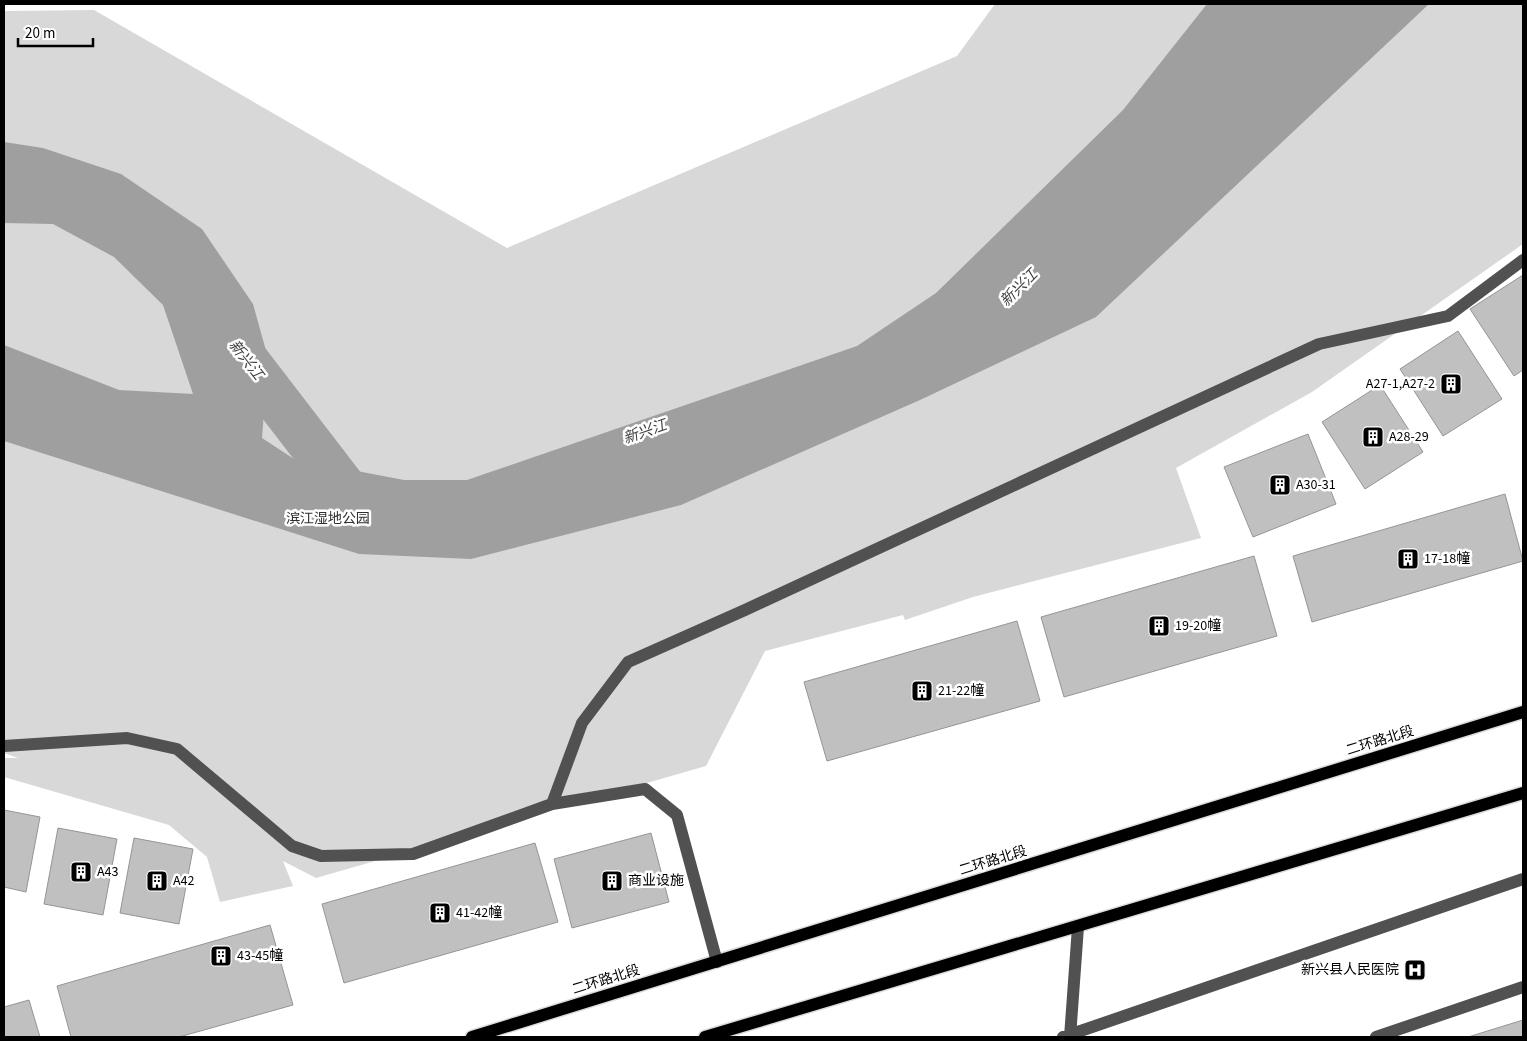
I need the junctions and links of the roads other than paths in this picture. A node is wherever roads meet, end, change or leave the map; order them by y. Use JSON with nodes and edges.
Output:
{"nodes":[{"id":1,"x":1523,"y":260,"type":"edge"},
{"id":2,"x":1523,"y":712,"type":"edge"},
{"id":3,"x":4,"y":746,"type":"edge"},
{"id":4,"x":1523,"y":793,"type":"edge"},
{"id":5,"x":552,"y":804,"type":"junction"},
{"id":6,"x":1523,"y":879,"type":"edge"},
{"id":7,"x":1078,"y":927,"type":"junction"},
{"id":8,"x":717,"y":962,"type":"junction"},
{"id":9,"x":1523,"y":987,"type":"edge"},
{"id":10,"x":1068,"y":1036,"type":"edge"},
{"id":11,"x":472,"y":1037,"type":"edge"},
{"id":12,"x":705,"y":1037,"type":"edge"},
{"id":13,"x":1376,"y":1037,"type":"edge"}],
"edges":[{"from":1,"to":5,"type":"street"},
{"from":2,"to":8,"type":"main road","name":"二环路北段"},
{"from":3,"to":5,"type":"street"},
{"from":4,"to":7,"type":"main road"},
{"from":5,"to":8,"type":"street"},
{"from":6,"to":10,"type":"street"},
{"from":7,"to":10,"type":"street"},
{"from":7,"to":12,"type":"main road"},
{"from":8,"to":11,"type":"main road","name":"二环路北段"},
{"from":9,"to":13,"type":"street"}]}
